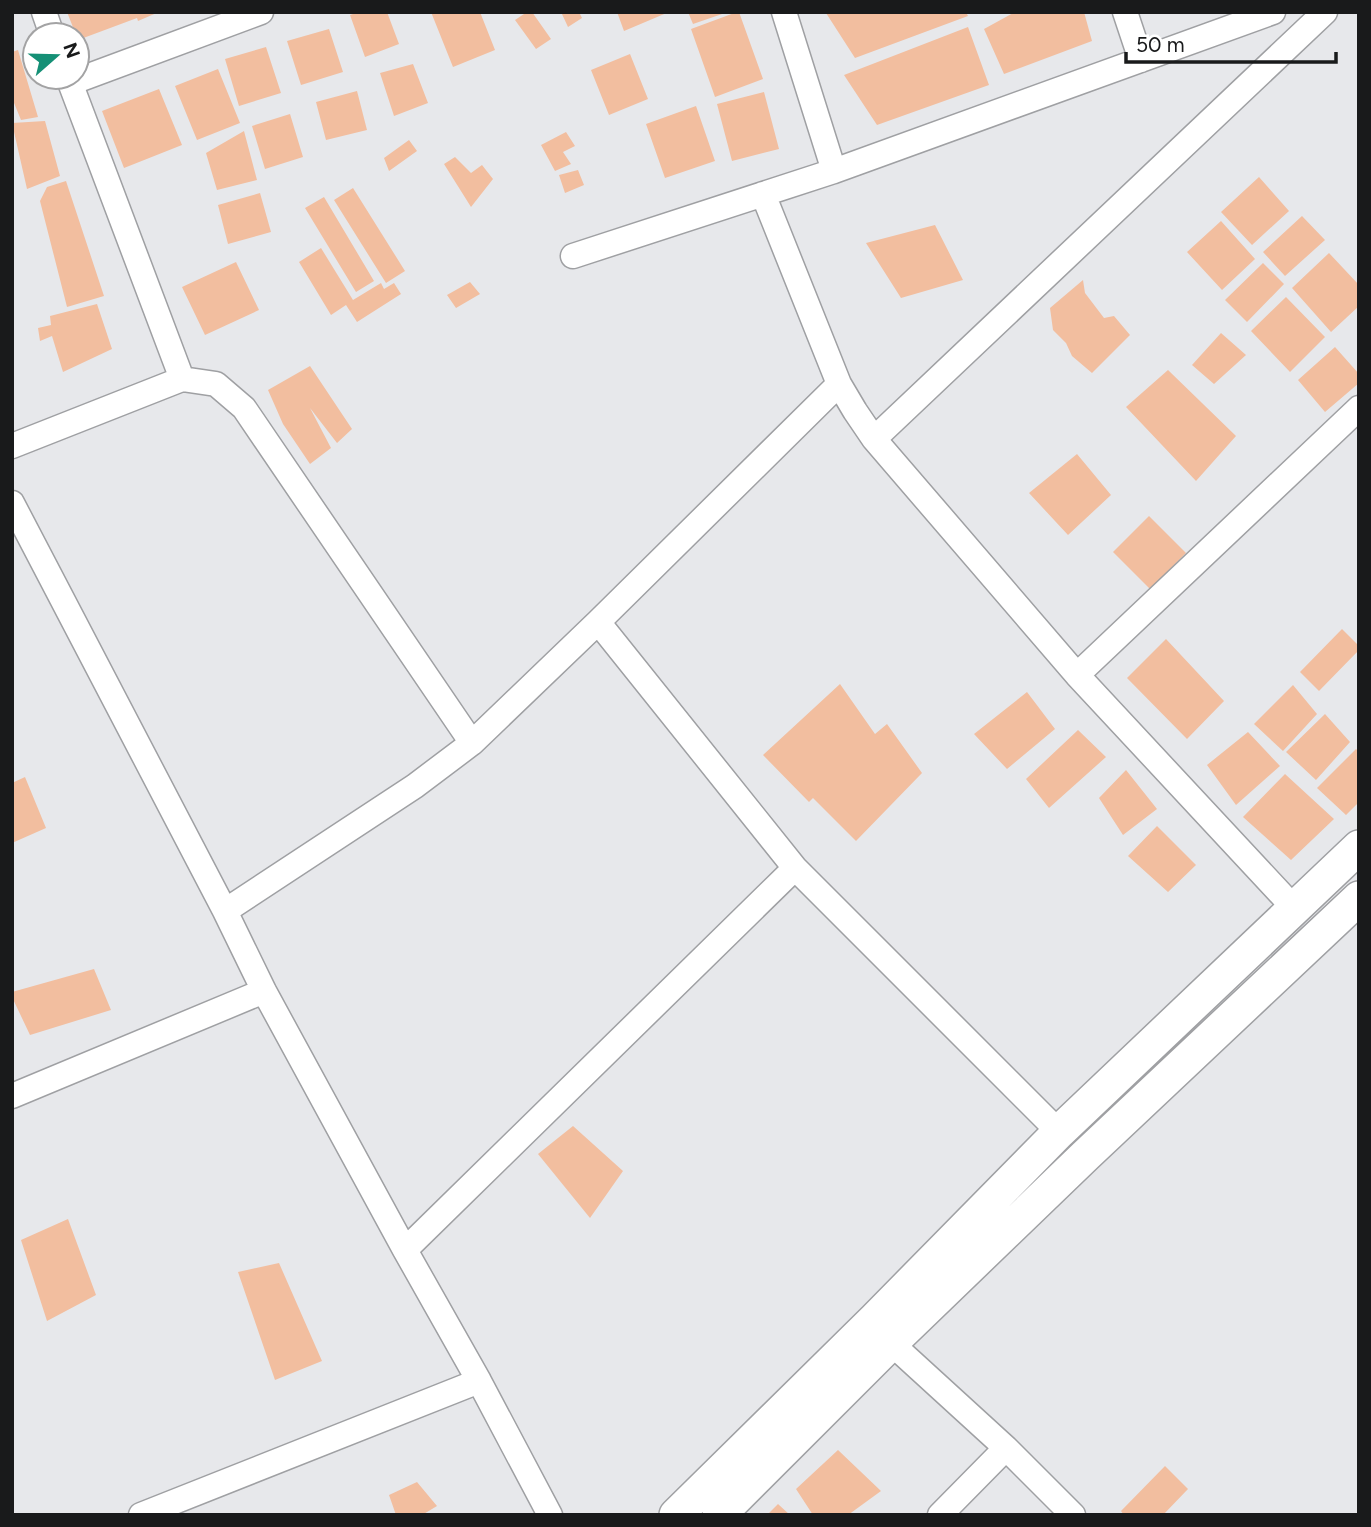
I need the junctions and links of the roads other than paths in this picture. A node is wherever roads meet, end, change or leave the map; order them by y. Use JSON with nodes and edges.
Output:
{"nodes":[{"id":1,"x":261,"y":12,"type":"edge"},
{"id":2,"x":784,"y":12,"type":"edge"},
{"id":3,"x":1125,"y":12,"type":"edge"},
{"id":4,"x":1273,"y":12,"type":"edge"},
{"id":5,"x":1325,"y":12,"type":"edge"},
{"id":6,"x":1141,"y":60,"type":"junction"},
{"id":7,"x":91,"y":72,"type":"edge"},
{"id":8,"x":73,"y":91,"type":"edge"},
{"id":9,"x":834,"y":171,"type":"junction"},
{"id":10,"x":763,"y":194,"type":"junction"},
{"id":11,"x":573,"y":256,"type":"dead end"},
{"id":12,"x":182,"y":379,"type":"junction"},
{"id":13,"x":839,"y":384,"type":"junction"},
{"id":14,"x":1359,"y":408,"type":"edge"},
{"id":15,"x":874,"y":439,"type":"junction"},
{"id":16,"x":12,"y":446,"type":"edge"},
{"id":17,"x":12,"y":503,"type":"edge"},
{"id":18,"x":598,"y":622,"type":"junction"},
{"id":19,"x":1077,"y":675,"type":"junction"},
{"id":20,"x":472,"y":743,"type":"junction"},
{"id":21,"x":1359,"y":847,"type":"edge"},
{"id":22,"x":795,"y":868,"type":"junction"},
{"id":23,"x":1359,"y":898,"type":"edge"},
{"id":24,"x":1294,"y":908,"type":"junction"},
{"id":25,"x":225,"y":911,"type":"junction"},
{"id":26,"x":264,"y":991,"type":"junction"},
{"id":27,"x":1191,"y":1006,"type":"junction"},
{"id":28,"x":1215,"y":1034,"type":"junction"},
{"id":29,"x":12,"y":1096,"type":"edge"},
{"id":30,"x":1059,"y":1132,"type":"junction"},
{"id":31,"x":405,"y":1250,"type":"junction"},
{"id":32,"x":891,"y":1343,"type":"junction"},
{"id":33,"x":479,"y":1381,"type":"junction"},
{"id":34,"x":1006,"y":1448,"type":"junction"},
{"id":35,"x":141,"y":1515,"type":"edge"},
{"id":36,"x":550,"y":1515,"type":"edge"},
{"id":37,"x":676,"y":1515,"type":"edge"},
{"id":38,"x":719,"y":1515,"type":"edge"},
{"id":39,"x":940,"y":1515,"type":"edge"},
{"id":40,"x":1073,"y":1515,"type":"edge"}],
"edges":[{"from":1,"to":7,"type":"street"},
{"from":2,"to":9,"type":"street"},
{"from":3,"to":6,"type":"street"},
{"from":4,"to":6,"type":"street"},
{"from":5,"to":15,"type":"street"},
{"from":6,"to":9,"type":"street"},
{"from":8,"to":12,"type":"street"},
{"from":9,"to":10,"type":"street"},
{"from":10,"to":11,"type":"street"},
{"from":10,"to":13,"type":"street"},
{"from":12,"to":16,"type":"street"},
{"from":12,"to":20,"type":"street"},
{"from":13,"to":15,"type":"street"},
{"from":13,"to":18,"type":"street"},
{"from":14,"to":19,"type":"street"},
{"from":15,"to":19,"type":"street"},
{"from":17,"to":25,"type":"street"},
{"from":18,"to":20,"type":"street"},
{"from":18,"to":22,"type":"street"},
{"from":19,"to":24,"type":"street"},
{"from":20,"to":25,"type":"street"},
{"from":21,"to":24,"type":"street"},
{"from":22,"to":30,"type":"street"},
{"from":22,"to":31,"type":"street"},
{"from":23,"to":28,"type":"street"},
{"from":24,"to":27,"type":"street"},
{"from":25,"to":26,"type":"street"},
{"from":26,"to":29,"type":"street"},
{"from":26,"to":31,"type":"street"},
{"from":27,"to":28,"type":"street"},
{"from":27,"to":30,"type":"street"},
{"from":28,"to":32,"type":"street"},
{"from":30,"to":37,"type":"street"},
{"from":31,"to":33,"type":"street"},
{"from":32,"to":34,"type":"street"},
{"from":32,"to":38,"type":"street"},
{"from":33,"to":35,"type":"street"},
{"from":33,"to":36,"type":"street"},
{"from":34,"to":39,"type":"street"},
{"from":34,"to":40,"type":"street"}]}
